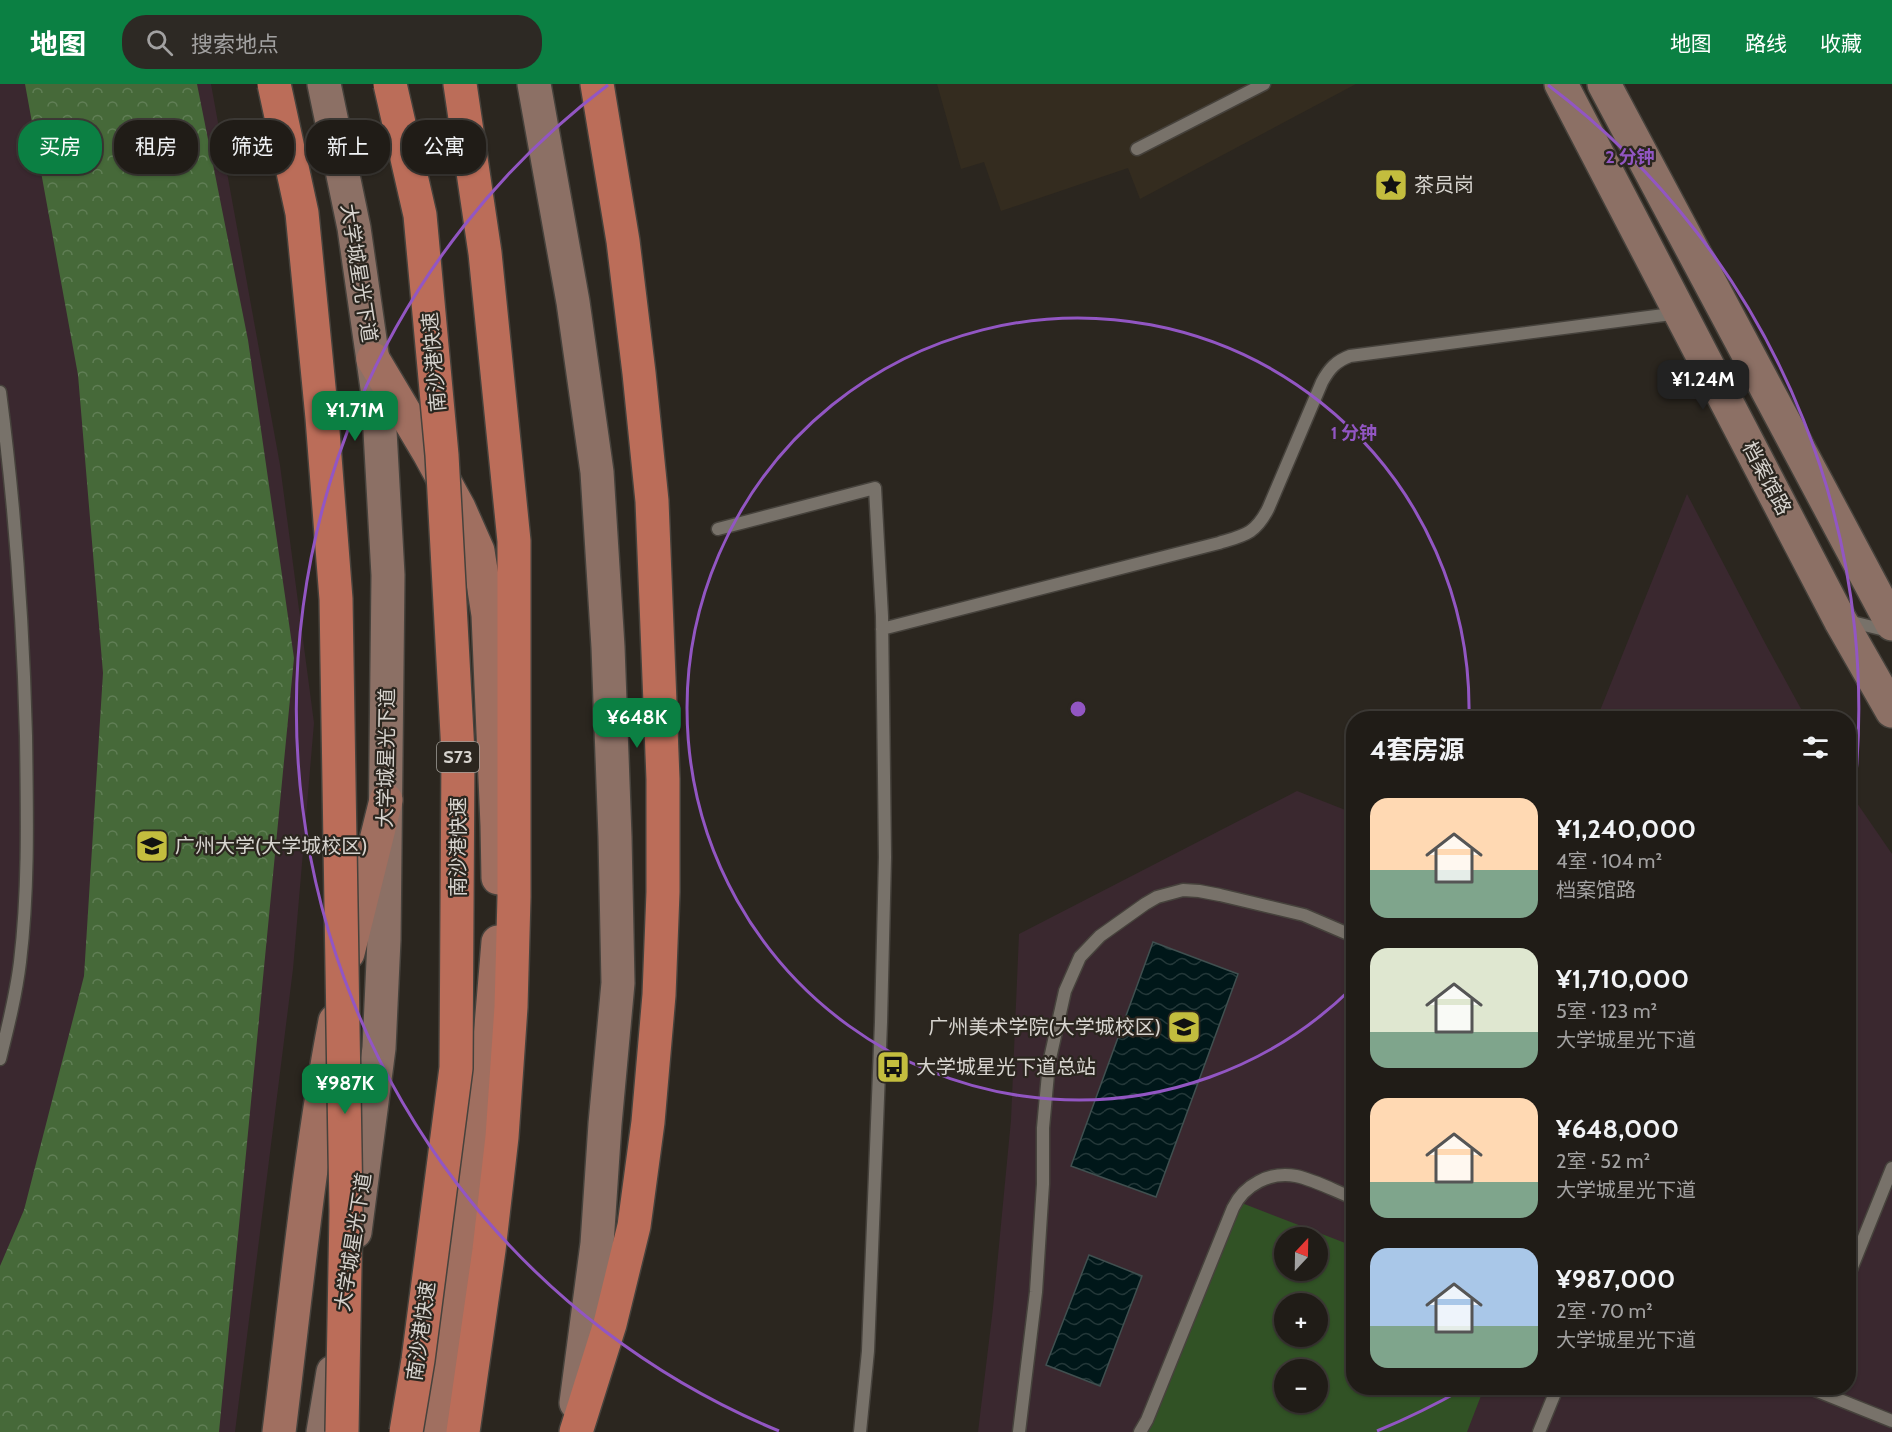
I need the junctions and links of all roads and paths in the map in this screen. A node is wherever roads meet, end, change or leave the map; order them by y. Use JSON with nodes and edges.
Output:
{"nodes":[{"id":1,"x":274,"y":84,"type":"edge"},
{"id":2,"x":324,"y":84,"type":"edge"},
{"id":3,"x":390,"y":84,"type":"edge"},
{"id":4,"x":460,"y":84,"type":"edge"},
{"id":5,"x":534,"y":84,"type":"edge"},
{"id":6,"x":597,"y":84,"type":"edge"},
{"id":7,"x":1264,"y":84,"type":"edge"},
{"id":8,"x":1561,"y":84,"type":"edge"},
{"id":9,"x":1604,"y":84,"type":"edge"},
{"id":10,"x":1137,"y":149,"type":"dead end"},
{"id":11,"x":1681,"y":313,"type":"junction"},
{"id":12,"x":373,"y":359,"type":"junction"},
{"id":13,"x":0,"y":392,"type":"edge"},
{"id":14,"x":2,"y":426,"type":"edge"},
{"id":15,"x":718,"y":529,"type":"dead end"},
{"id":16,"x":1840,"y":620,"type":"junction"},
{"id":17,"x":1892,"y":624,"type":"edge"},
{"id":18,"x":882,"y":629,"type":"junction"},
{"id":19,"x":1892,"y":632,"type":"edge"},
{"id":20,"x":1892,"y":711,"type":"edge"},
{"id":21,"x":386,"y":800,"type":"junction"},
{"id":22,"x":1346,"y":933,"type":"edge"},
{"id":23,"x":0,"y":1059,"type":"edge"},
{"id":24,"x":1892,"y":1168,"type":"edge"},
{"id":25,"x":1346,"y":1195,"type":"edge"},
{"id":26,"x":1856,"y":1257,"type":"edge"},
{"id":27,"x":1554,"y":1395,"type":"edge"},
{"id":28,"x":1828,"y":1395,"type":"edge"},
{"id":29,"x":1892,"y":1420,"type":"edge"},
{"id":30,"x":573,"y":1429,"type":"edge"},
{"id":31,"x":279,"y":1432,"type":"edge"},
{"id":32,"x":323,"y":1432,"type":"edge"},
{"id":33,"x":342,"y":1432,"type":"edge"},
{"id":34,"x":406,"y":1432,"type":"edge"},
{"id":35,"x":432,"y":1432,"type":"edge"},
{"id":36,"x":463,"y":1432,"type":"edge"},
{"id":37,"x":860,"y":1432,"type":"edge"},
{"id":38,"x":1019,"y":1432,"type":"edge"},
{"id":39,"x":1140,"y":1432,"type":"edge"},
{"id":40,"x":1539,"y":1432,"type":"edge"}],
"edges":[{"from":1,"to":33,"type":"highway","bridge":true},
{"from":2,"to":12,"type":"main road","name":"大学城星光下道"},
{"from":3,"to":34,"type":"highway","name":"南沙港快速","number":"S73","bridge":true},
{"from":4,"to":36,"type":"highway"},
{"from":5,"to":30,"type":"main road"},
{"from":6,"to":30,"type":"highway"},
{"from":7,"to":10,"type":"lane"},
{"from":8,"to":11,"type":"main road","name":"档案馆路"},
{"from":9,"to":17,"type":"main road","name":"档案馆路"},
{"from":11,"to":16,"type":"main road","name":"档案馆路"},
{"from":11,"to":18,"type":"lane"},
{"from":12,"to":21,"type":"main road","name":"大学城星光下道"},
{"from":12,"to":35,"type":"main road"},
{"from":13,"to":14,"type":"lane"},
{"from":14,"to":23,"type":"lane"},
{"from":15,"to":18,"type":"lane"},
{"from":16,"to":19,"type":"lane"},
{"from":16,"to":20,"type":"main road","name":"档案馆路"},
{"from":18,"to":37,"type":"lane"},
{"from":21,"to":31,"type":"main road"},
{"from":21,"to":32,"type":"main road","name":"大学城星光下道"},
{"from":22,"to":38,"type":"lane"},
{"from":24,"to":26,"type":"lane"},
{"from":25,"to":39,"type":"lane"},
{"from":27,"to":40,"type":"lane"},
{"from":28,"to":29,"type":"lane"}]}
